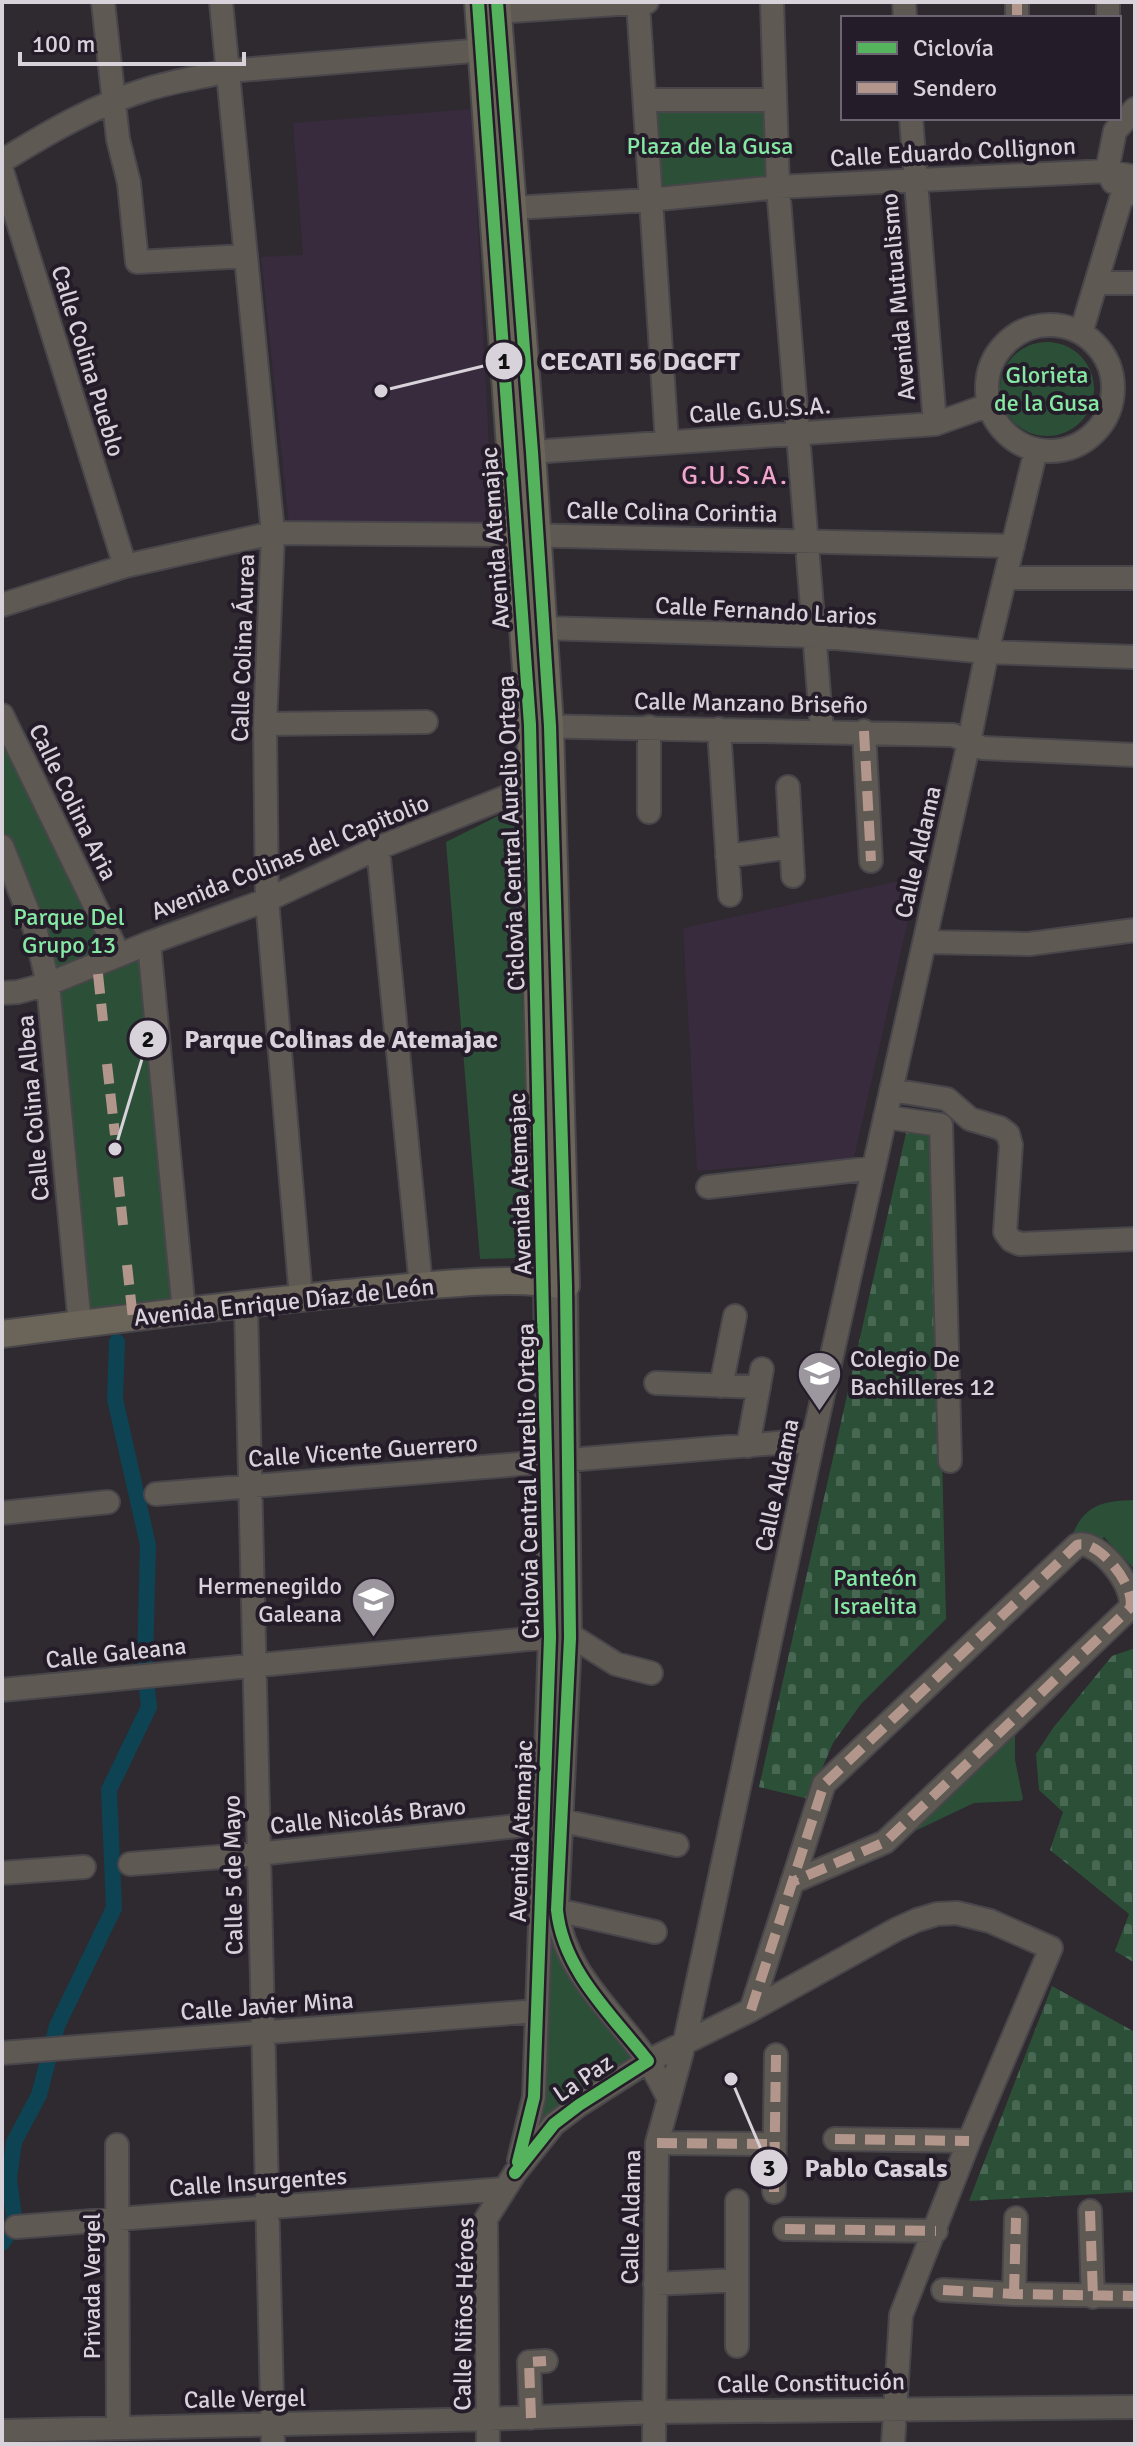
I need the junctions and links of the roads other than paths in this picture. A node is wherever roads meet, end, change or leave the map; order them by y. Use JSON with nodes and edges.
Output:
{"nodes":[{"id":1,"x":103,"y":2,"type":"edge"},
{"id":2,"x":221,"y":2,"type":"edge"},
{"id":3,"x":647,"y":2,"type":"edge"},
{"id":4,"x":772,"y":2,"type":"edge"},
{"id":5,"x":638,"y":3,"type":"edge"},
{"id":6,"x":491,"y":5,"type":"edge"},
{"id":7,"x":492,"y":50,"type":"junction"},
{"id":8,"x":228,"y":71,"type":"junction"},
{"id":9,"x":646,"y":100,"type":"junction"},
{"id":10,"x":774,"y":100,"type":"junction"},
{"id":11,"x":114,"y":101,"type":"junction"},
{"id":12,"x":911,"y":120,"type":"edge"},
{"id":13,"x":1114,"y":125,"type":"edge"},
{"id":14,"x":2,"y":161,"type":"edge"},
{"id":15,"x":2,"y":171,"type":"edge"},
{"id":16,"x":1107,"y":171,"type":"junction"},
{"id":17,"x":1135,"y":177,"type":"edge"},
{"id":18,"x":914,"y":180,"type":"junction"},
{"id":19,"x":778,"y":187,"type":"junction"},
{"id":20,"x":1128,"y":194,"type":"edge"},
{"id":21,"x":649,"y":200,"type":"junction"},
{"id":22,"x":513,"y":208,"type":"junction"},
{"id":23,"x":246,"y":256,"type":"junction"},
{"id":24,"x":1096,"y":283,"type":"junction"},
{"id":25,"x":1135,"y":283,"type":"edge"},
{"id":26,"x":1081,"y":333,"type":"junction"},
{"id":27,"x":1124,"y":386,"type":"edge"},
{"id":28,"x":989,"y":405,"type":"junction"},
{"id":29,"x":935,"y":424,"type":"junction"},
{"id":30,"x":800,"y":433,"type":"junction"},
{"id":31,"x":667,"y":442,"type":"junction"},
{"id":32,"x":1036,"y":450,"type":"junction"},
{"id":33,"x":532,"y":452,"type":"junction"},
{"id":34,"x":273,"y":533,"type":"junction"},
{"id":35,"x":527,"y":535,"type":"junction"},
{"id":36,"x":808,"y":542,"type":"junction"},
{"id":37,"x":1013,"y":546,"type":"junction"},
{"id":38,"x":125,"y":566,"type":"junction"},
{"id":39,"x":1006,"y":578,"type":"junction"},
{"id":40,"x":1135,"y":578,"type":"edge"},
{"id":41,"x":2,"y":605,"type":"edge"},
{"id":42,"x":543,"y":628,"type":"junction"},
{"id":43,"x":815,"y":636,"type":"junction"},
{"id":44,"x":987,"y":652,"type":"junction"},
{"id":45,"x":1135,"y":657,"type":"edge"},
{"id":46,"x":2,"y":715,"type":"edge"},
{"id":47,"x":426,"y":722,"type":"dead end"},
{"id":48,"x":265,"y":724,"type":"junction"},
{"id":49,"x":540,"y":726,"type":"junction"},
{"id":50,"x":649,"y":727,"type":"junction"},
{"id":51,"x":719,"y":729,"type":"junction"},
{"id":52,"x":822,"y":731,"type":"junction"},
{"id":53,"x":864,"y":731,"type":"junction"},
{"id":54,"x":969,"y":742,"type":"junction"},
{"id":55,"x":1135,"y":755,"type":"edge"},
{"id":56,"x":541,"y":783,"type":"junction"},
{"id":57,"x":788,"y":787,"type":"dead end"},
{"id":58,"x":649,"y":812,"type":"dead end"},
{"id":59,"x":2,"y":846,"type":"edge"},
{"id":60,"x":791,"y":847,"type":"junction"},
{"id":61,"x":378,"y":848,"type":"junction"},
{"id":62,"x":727,"y":856,"type":"junction"},
{"id":63,"x":871,"y":861,"type":"dead end"},
{"id":64,"x":793,"y":876,"type":"dead end"},
{"id":65,"x":730,"y":895,"type":"dead end"},
{"id":66,"x":267,"y":900,"type":"junction"},
{"id":67,"x":1135,"y":930,"type":"edge"},
{"id":68,"x":925,"y":942,"type":"junction"},
{"id":69,"x":149,"y":943,"type":"junction"},
{"id":70,"x":119,"y":955,"type":"junction"},
{"id":71,"x":48,"y":984,"type":"junction"},
{"id":72,"x":2,"y":993,"type":"edge"},
{"id":73,"x":891,"y":1090,"type":"junction"},
{"id":74,"x":885,"y":1117,"type":"junction"},
{"id":75,"x":874,"y":1168,"type":"junction"},
{"id":76,"x":708,"y":1187,"type":"dead end"},
{"id":77,"x":1135,"y":1239,"type":"edge"},
{"id":78,"x":555,"y":1284,"type":"junction"},
{"id":79,"x":421,"y":1286,"type":"junction"},
{"id":80,"x":301,"y":1297,"type":"junction"},
{"id":81,"x":246,"y":1306,"type":"junction"},
{"id":82,"x":184,"y":1312,"type":"junction"},
{"id":83,"x":735,"y":1316,"type":"dead end"},
{"id":84,"x":80,"y":1325,"type":"junction"},
{"id":85,"x":2,"y":1334,"type":"edge"},
{"id":86,"x":656,"y":1383,"type":"dead end"},
{"id":87,"x":721,"y":1386,"type":"junction"},
{"id":88,"x":813,"y":1440,"type":"junction"},
{"id":89,"x":748,"y":1446,"type":"junction"},
{"id":90,"x":950,"y":1461,"type":"dead end"},
{"id":91,"x":558,"y":1462,"type":"junction"},
{"id":92,"x":249,"y":1486,"type":"junction"},
{"id":93,"x":156,"y":1494,"type":"dead end"},
{"id":94,"x":108,"y":1502,"type":"dead end"},
{"id":95,"x":2,"y":1513,"type":"edge"},
{"id":96,"x":560,"y":1636,"type":"junction"},
{"id":97,"x":254,"y":1666,"type":"junction"},
{"id":98,"x":651,"y":1673,"type":"dead end"},
{"id":99,"x":2,"y":1690,"type":"edge"},
{"id":100,"x":553,"y":1823,"type":"junction"},
{"id":101,"x":677,"y":1845,"type":"dead end"},
{"id":102,"x":258,"y":1854,"type":"junction"},
{"id":103,"x":130,"y":1864,"type":"dead end"},
{"id":104,"x":84,"y":1867,"type":"dead end"},
{"id":105,"x":2,"y":1873,"type":"edge"},
{"id":106,"x":792,"y":1882,"type":"junction"},
{"id":107,"x":557,"y":1910,"type":"junction"},
{"id":108,"x":655,"y":1932,"type":"dead end"},
{"id":109,"x":751,"y":2010,"type":"junction"},
{"id":110,"x":537,"y":2011,"type":"junction"},
{"id":111,"x":263,"y":2032,"type":"junction"},
{"id":112,"x":685,"y":2041,"type":"junction"},
{"id":113,"x":2,"y":2053,"type":"edge"},
{"id":114,"x":776,"y":2055,"type":"dead end"},
{"id":115,"x":648,"y":2061,"type":"junction"},
{"id":116,"x":669,"y":2099,"type":"junction"},
{"id":117,"x":835,"y":2139,"type":"dead end"},
{"id":118,"x":969,"y":2141,"type":"junction"},
{"id":119,"x":657,"y":2143,"type":"junction"},
{"id":120,"x":775,"y":2144,"type":"junction"},
{"id":121,"x":117,"y":2145,"type":"dead end"},
{"id":122,"x":510,"y":2181,"type":"junction"},
{"id":123,"x":774,"y":2192,"type":"dead end"},
{"id":124,"x":737,"y":2201,"type":"dead end"},
{"id":125,"x":267,"y":2207,"type":"junction"},
{"id":126,"x":1090,"y":2211,"type":"dead end"},
{"id":127,"x":1016,"y":2218,"type":"dead end"},
{"id":128,"x":118,"y":2219,"type":"junction"},
{"id":129,"x":16,"y":2227,"type":"dead end"},
{"id":130,"x":785,"y":2229,"type":"dead end"},
{"id":131,"x":936,"y":2231,"type":"junction"},
{"id":132,"x":737,"y":2280,"type":"junction"},
{"id":133,"x":655,"y":2284,"type":"junction"},
{"id":134,"x":943,"y":2290,"type":"dead end"},
{"id":135,"x":1014,"y":2294,"type":"junction"},
{"id":136,"x":1135,"y":2296,"type":"edge"},
{"id":137,"x":1093,"y":2297,"type":"junction"},
{"id":138,"x":737,"y":2346,"type":"dead end"},
{"id":139,"x":546,"y":2361,"type":"dead end"},
{"id":140,"x":1135,"y":2407,"type":"edge"},
{"id":141,"x":896,"y":2408,"type":"junction"},
{"id":142,"x":654,"y":2412,"type":"junction"},
{"id":143,"x":531,"y":2418,"type":"junction"},
{"id":144,"x":488,"y":2419,"type":"junction"},
{"id":145,"x":118,"y":2427,"type":"junction"},
{"id":146,"x":2,"y":2431,"type":"edge"},
{"id":147,"x":273,"y":2434,"type":"edge"},
{"id":148,"x":488,"y":2444,"type":"edge"},
{"id":149,"x":654,"y":2444,"type":"edge"},
{"id":150,"x":893,"y":2444,"type":"edge"}],
"edges":[{"from":1,"to":11,"type":"street"},
{"from":2,"to":8,"type":"street","name":"Calle Colina Áurea"},
{"from":3,"to":5,"type":"street"},
{"from":4,"to":10,"type":"street"},
{"from":5,"to":6,"type":"street"},
{"from":5,"to":9,"type":"street"},
{"from":6,"to":7,"type":"main road","name":"Avenida Atemajac"},
{"from":7,"to":8,"type":"street"},
{"from":7,"to":22,"type":"main road","name":"Avenida Atemajac"},
{"from":7,"to":35,"type":"main road","name":"Avenida Atemajac"},
{"from":8,"to":11,"type":"street"},
{"from":8,"to":23,"type":"street","name":"Calle Colina Áurea"},
{"from":9,"to":10,"type":"street"},
{"from":9,"to":21,"type":"street"},
{"from":10,"to":19,"type":"street"},
{"from":11,"to":14,"type":"street"},
{"from":11,"to":23,"type":"street"},
{"from":12,"to":18,"type":"street","name":"Avenida Mutualismo"},
{"from":13,"to":16,"type":"street"},
{"from":15,"to":38,"type":"street","name":"Calle Colina Pueblo"},
{"from":16,"to":17,"type":"street","name":"Calle Eduardo Collignon"},
{"from":16,"to":18,"type":"street","name":"Calle Eduardo Collignon"},
{"from":16,"to":20,"type":"street"},
{"from":18,"to":19,"type":"street","name":"Calle Eduardo Collignon"},
{"from":18,"to":29,"type":"street","name":"Avenida Mutualismo"},
{"from":19,"to":21,"type":"street","name":"Calle Eduardo Collignon"},
{"from":19,"to":30,"type":"street"},
{"from":20,"to":24,"type":"street"},
{"from":21,"to":22,"type":"street","name":"Calle Eduardo Collignon"},
{"from":21,"to":31,"type":"street"},
{"from":22,"to":33,"type":"main road","name":"Avenida Atemajac"},
{"from":23,"to":34,"type":"street","name":"Calle Colina Áurea"},
{"from":24,"to":25,"type":"street"},
{"from":24,"to":26,"type":"street"},
{"from":26,"to":27,"type":"street"},
{"from":26,"to":28,"type":"street"},
{"from":27,"to":32,"type":"street"},
{"from":28,"to":29,"type":"street","name":"Calle G.U.S.A."},
{"from":28,"to":32,"type":"street"},
{"from":29,"to":30,"type":"street","name":"Calle G.U.S.A."},
{"from":30,"to":31,"type":"street","name":"Calle G.U.S.A."},
{"from":30,"to":36,"type":"street"},
{"from":31,"to":33,"type":"street","name":"Calle G.U.S.A."},
{"from":32,"to":37,"type":"street","name":"Calle Aldama"},
{"from":33,"to":35,"type":"main road","name":"Avenida Atemajac"},
{"from":34,"to":35,"type":"street","name":"Calle Colina Corintia"},
{"from":34,"to":38,"type":"street","name":"Calle Colina Corintia"},
{"from":34,"to":48,"type":"street","name":"Calle Colina Áurea"},
{"from":35,"to":36,"type":"street","name":"Calle Colina Corintia"},
{"from":35,"to":42,"type":"main road","name":"Avenida Atemajac"},
{"from":35,"to":49,"type":"main road","name":"Avenida Atemajac"},
{"from":36,"to":37,"type":"street","name":"Calle Colina Corintia"},
{"from":36,"to":43,"type":"street"},
{"from":37,"to":39,"type":"street","name":"Calle Aldama"},
{"from":38,"to":41,"type":"street","name":"Calle Colina Corintia"},
{"from":39,"to":40,"type":"street"},
{"from":39,"to":44,"type":"street","name":"Calle Aldama"},
{"from":42,"to":43,"type":"street","name":"Calle Fernando Larios"},
{"from":42,"to":49,"type":"main road","name":"Avenida Atemajac"},
{"from":43,"to":44,"type":"street","name":"Calle Fernando Larios"},
{"from":43,"to":52,"type":"street"},
{"from":44,"to":45,"type":"street","name":"Calle Fernando Larios"},
{"from":44,"to":54,"type":"street","name":"Calle Aldama"},
{"from":46,"to":70,"type":"street","name":"Calle Colina Aria"},
{"from":47,"to":48,"type":"street"},
{"from":48,"to":66,"type":"street","name":"Calle Colina Áurea"},
{"from":49,"to":50,"type":"street","name":"Calle Manzano Briseño"},
{"from":49,"to":56,"type":"main road","name":"Avenida Atemajac"},
{"from":50,"to":51,"type":"street","name":"Calle Manzano Briseño"},
{"from":50,"to":58,"type":"street"},
{"from":51,"to":52,"type":"street","name":"Calle Manzano Briseño"},
{"from":51,"to":62,"type":"street"},
{"from":52,"to":53,"type":"street","name":"Calle Manzano Briseño"},
{"from":53,"to":54,"type":"street","name":"Calle Manzano Briseño"},
{"from":53,"to":63,"type":"street"},
{"from":54,"to":55,"type":"street","name":"Calle Manzano Briseño"},
{"from":54,"to":68,"type":"street","name":"Calle Aldama"},
{"from":56,"to":61,"type":"street","name":"Avenida Colinas del Capitolio"},
{"from":56,"to":78,"type":"main road","name":"Avenida Atemajac"},
{"from":57,"to":60,"type":"street"},
{"from":59,"to":71,"type":"street","name":"Calle Colina Albea"},
{"from":60,"to":62,"type":"street"},
{"from":60,"to":64,"type":"street"},
{"from":61,"to":66,"type":"street","name":"Avenida Colinas del Capitolio"},
{"from":61,"to":79,"type":"street"},
{"from":62,"to":65,"type":"street"},
{"from":66,"to":69,"type":"street","name":"Avenida Colinas del Capitolio"},
{"from":66,"to":80,"type":"street","name":"Calle Colina Áurea"},
{"from":67,"to":68,"type":"street"},
{"from":68,"to":73,"type":"street","name":"Calle Aldama"},
{"from":69,"to":70,"type":"street","name":"Avenida Colinas del Capitolio"},
{"from":69,"to":82,"type":"street"},
{"from":70,"to":71,"type":"street","name":"Avenida Colinas del Capitolio"},
{"from":71,"to":72,"type":"street","name":"Avenida Colinas del Capitolio"},
{"from":71,"to":84,"type":"street","name":"Calle Colina Albea"},
{"from":73,"to":74,"type":"street","name":"Calle Aldama"},
{"from":73,"to":77,"type":"street"},
{"from":74,"to":75,"type":"street","name":"Calle Aldama"},
{"from":74,"to":90,"type":"street"},
{"from":75,"to":76,"type":"street"},
{"from":75,"to":88,"type":"street","name":"Calle Aldama"},
{"from":78,"to":79,"type":"main road","name":"Avenida Enrique Díaz de León"},
{"from":78,"to":91,"type":"street","name":"Avenida Atemajac"},
{"from":79,"to":80,"type":"main road","name":"Avenida Enrique Díaz de León"},
{"from":80,"to":81,"type":"main road","name":"Avenida Enrique Díaz de León"},
{"from":81,"to":82,"type":"main road","name":"Avenida Enrique Díaz de León"},
{"from":81,"to":92,"type":"street","name":"Calle 5 de Mayo"},
{"from":82,"to":84,"type":"main road","name":"Avenida Enrique Díaz de León"},
{"from":83,"to":87,"type":"street"},
{"from":84,"to":85,"type":"main road","name":"Avenida Enrique Díaz de León"},
{"from":86,"to":87,"type":"street"},
{"from":87,"to":89,"type":"street"},
{"from":88,"to":89,"type":"street","name":"Calle Vicente Guerrero"},
{"from":88,"to":112,"type":"street","name":"Calle Aldama"},
{"from":89,"to":91,"type":"street","name":"Calle Vicente Guerrero"},
{"from":91,"to":92,"type":"street","name":"Calle Vicente Guerrero"},
{"from":91,"to":96,"type":"street","name":"Avenida Atemajac"},
{"from":92,"to":93,"type":"street","name":"Calle Vicente Guerrero"},
{"from":92,"to":97,"type":"street","name":"Calle 5 de Mayo"},
{"from":94,"to":95,"type":"street"},
{"from":96,"to":97,"type":"street","name":"Calle Galeana"},
{"from":96,"to":98,"type":"street"},
{"from":96,"to":100,"type":"street","name":"Avenida Atemajac"},
{"from":97,"to":99,"type":"street","name":"Calle Galeana"},
{"from":97,"to":102,"type":"street","name":"Calle 5 de Mayo"},
{"from":100,"to":101,"type":"street","name":"Calle Nicolás Bravo"},
{"from":100,"to":102,"type":"street","name":"Calle Nicolás Bravo"},
{"from":100,"to":107,"type":"street","name":"Avenida Atemajac"},
{"from":100,"to":110,"type":"street","name":"Avenida Atemajac"},
{"from":102,"to":103,"type":"street","name":"Calle Nicolás Bravo"},
{"from":102,"to":111,"type":"street","name":"Calle 5 de Mayo"},
{"from":104,"to":105,"type":"street"},
{"from":106,"to":106,"type":"street"},
{"from":106,"to":109,"type":"street"},
{"from":107,"to":108,"type":"street"},
{"from":107,"to":115,"type":"street","name":"Avenida Atemajac"},
{"from":109,"to":112,"type":"street","name":"La Paz"},
{"from":109,"to":118,"type":"street","name":"La Paz"},
{"from":110,"to":111,"type":"street","name":"Calle Javier Mina"},
{"from":110,"to":122,"type":"street","name":"Avenida Atemajac"},
{"from":111,"to":113,"type":"street","name":"Calle Javier Mina"},
{"from":111,"to":125,"type":"street","name":"Calle 5 de Mayo"},
{"from":112,"to":115,"type":"street","name":"La Paz"},
{"from":112,"to":116,"type":"street","name":"Calle Aldama"},
{"from":114,"to":120,"type":"street"},
{"from":115,"to":116,"type":"street","name":"Avenida Atemajac"},
{"from":115,"to":122,"type":"street","name":"La Paz"},
{"from":116,"to":119,"type":"street","name":"Calle Aldama"},
{"from":117,"to":118,"type":"street"},
{"from":118,"to":131,"type":"street"},
{"from":119,"to":120,"type":"street"},
{"from":119,"to":133,"type":"street","name":"Calle Aldama"},
{"from":120,"to":123,"type":"street"},
{"from":121,"to":128,"type":"street","name":"Privada Vergel"},
{"from":122,"to":125,"type":"street","name":"Calle Insurgentes"},
{"from":122,"to":144,"type":"street","name":"Calle Niños Héroes"},
{"from":124,"to":132,"type":"street"},
{"from":125,"to":128,"type":"street","name":"Calle Insurgentes"},
{"from":125,"to":147,"type":"street","name":"Calle 5 de Mayo"},
{"from":126,"to":137,"type":"street"},
{"from":127,"to":135,"type":"street"},
{"from":128,"to":129,"type":"street","name":"Calle Insurgentes"},
{"from":128,"to":145,"type":"street","name":"Privada Vergel"},
{"from":130,"to":131,"type":"street"},
{"from":131,"to":141,"type":"street"},
{"from":132,"to":133,"type":"street"},
{"from":132,"to":138,"type":"street"},
{"from":133,"to":142,"type":"street","name":"Calle Aldama"},
{"from":134,"to":135,"type":"street"},
{"from":135,"to":137,"type":"street"},
{"from":136,"to":137,"type":"street"},
{"from":139,"to":143,"type":"street"},
{"from":140,"to":141,"type":"street","name":"Calle Constitución"},
{"from":141,"to":142,"type":"street","name":"Calle Constitución"},
{"from":141,"to":150,"type":"street"},
{"from":142,"to":143,"type":"street","name":"Calle Constitución"},
{"from":142,"to":149,"type":"street","name":"Calle Aldama"},
{"from":143,"to":144,"type":"street","name":"Calle Constitución"},
{"from":144,"to":147,"type":"street","name":"Calle Vergel"},
{"from":144,"to":148,"type":"street","name":"Calle Niños Héroes"},
{"from":145,"to":146,"type":"street","name":"Calle Vergel"},
{"from":145,"to":147,"type":"street","name":"Calle Vergel"}]}
